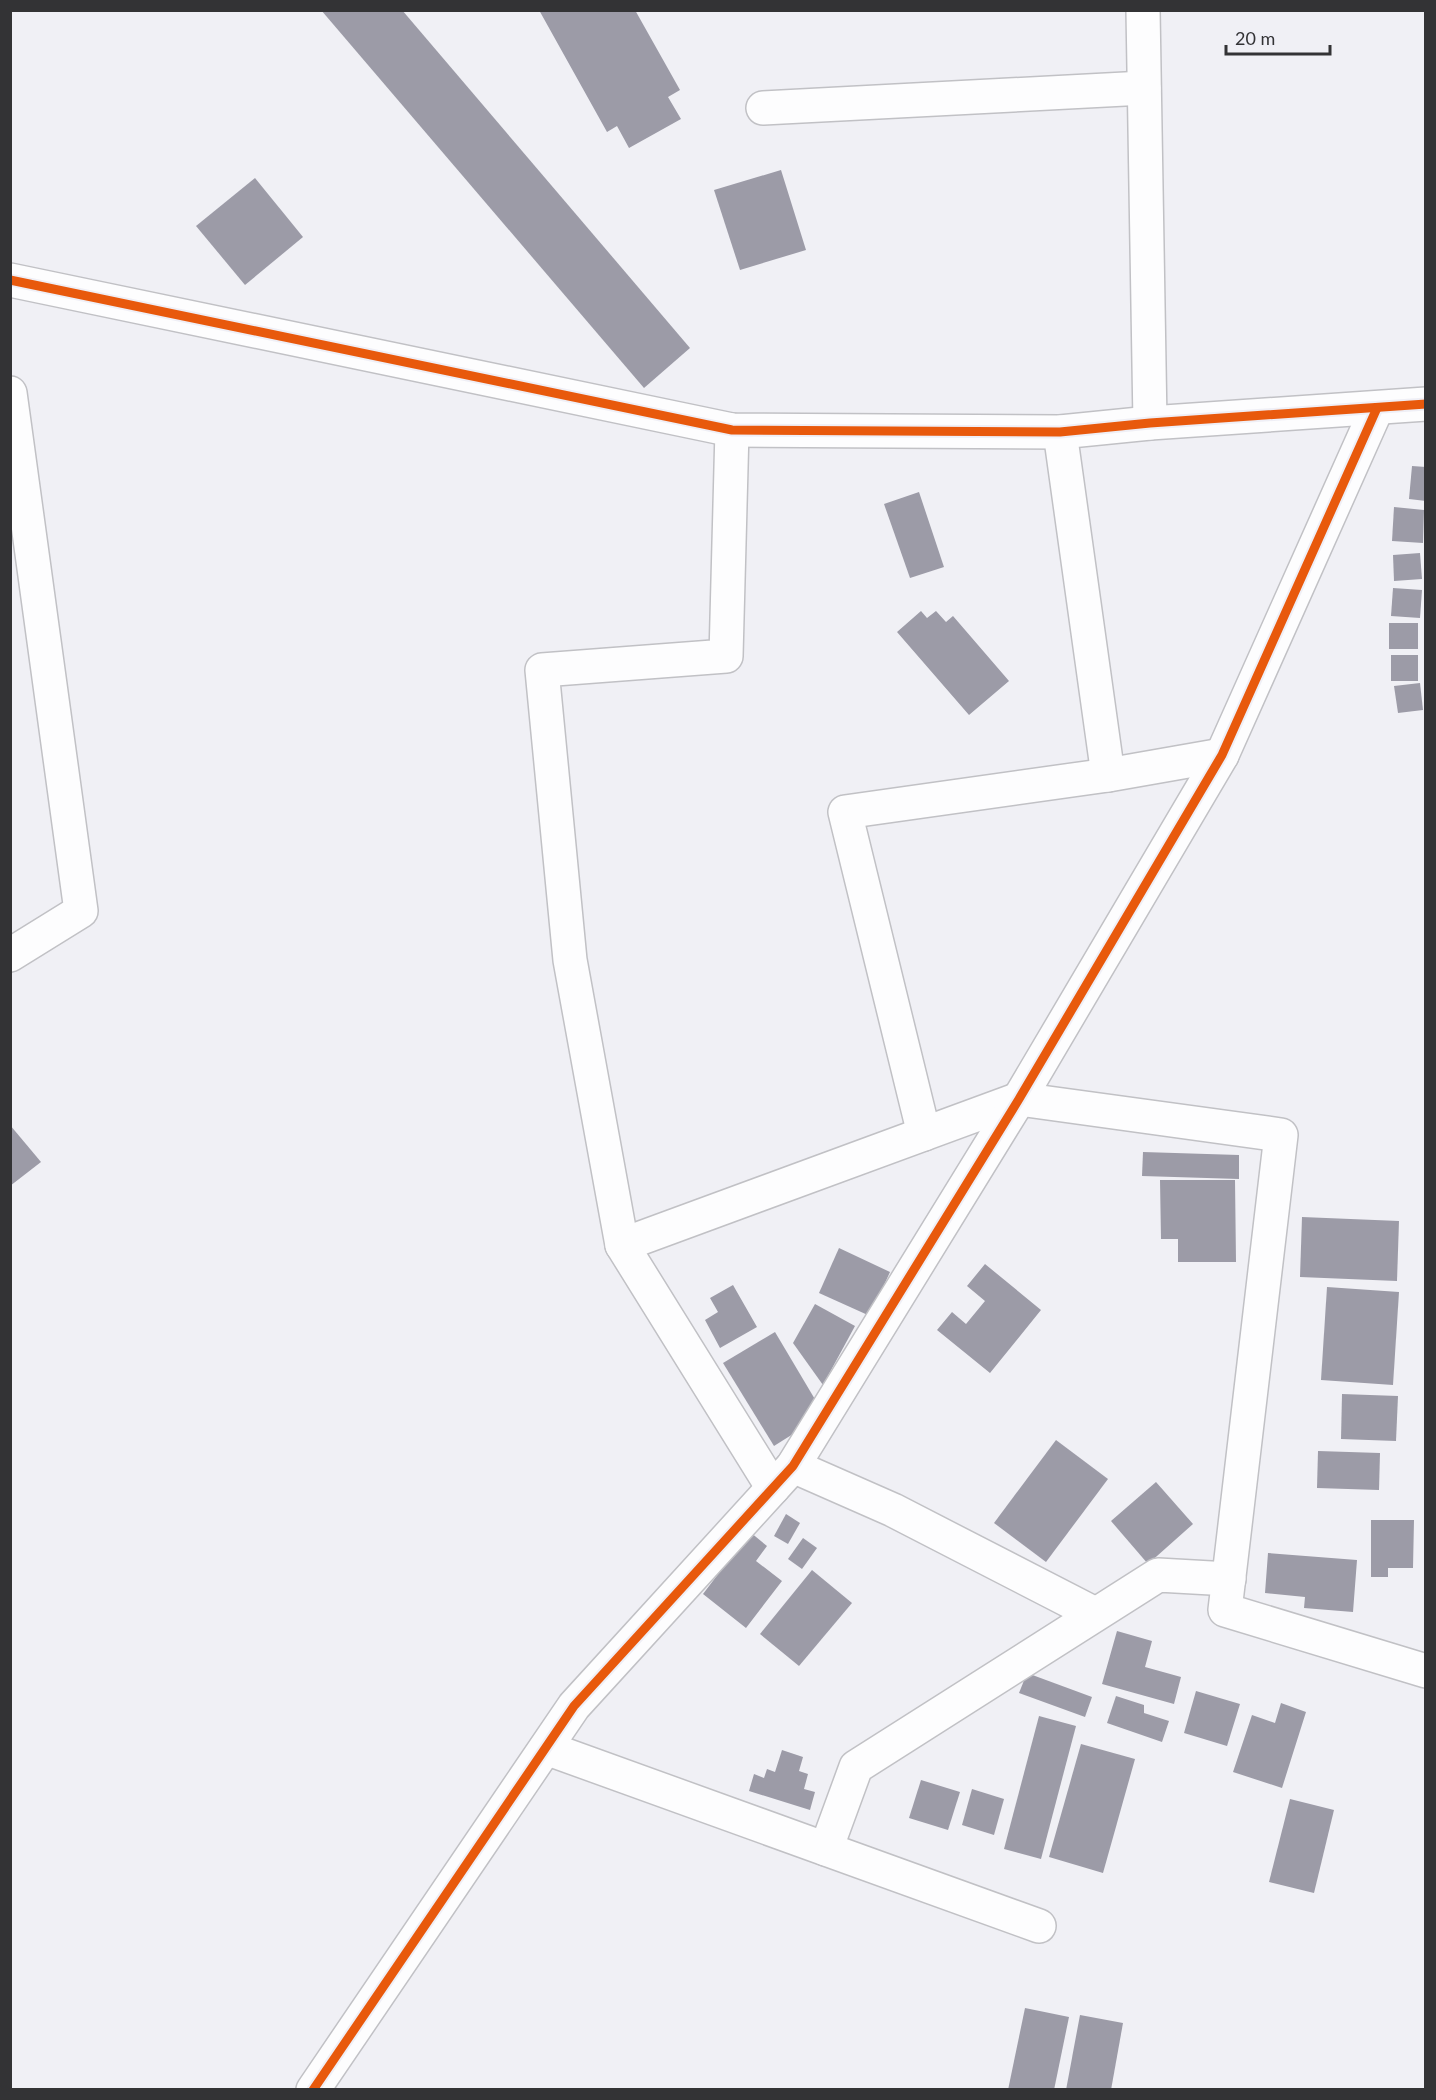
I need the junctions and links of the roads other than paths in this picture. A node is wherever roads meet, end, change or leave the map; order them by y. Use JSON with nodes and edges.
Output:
{"nodes":[{"id":1,"x":1143,"y":10,"type":"edge"},
{"id":2,"x":1144,"y":88,"type":"junction"},
{"id":3,"x":763,"y":108,"type":"dead end"},
{"id":4,"x":10,"y":280,"type":"edge"},
{"id":5,"x":10,"y":393,"type":"edge"},
{"id":6,"x":1425,"y":404,"type":"edge"},
{"id":7,"x":1377,"y":408,"type":"junction"},
{"id":8,"x":1150,"y":423,"type":"junction"},
{"id":9,"x":732,"y":430,"type":"junction"},
{"id":10,"x":1060,"y":432,"type":"junction"},
{"id":11,"x":1222,"y":755,"type":"junction"},
{"id":12,"x":1108,"y":775,"type":"junction"},
{"id":13,"x":10,"y":954,"type":"edge"},
{"id":14,"x":1019,"y":1099,"type":"junction"},
{"id":15,"x":924,"y":1134,"type":"junction"},
{"id":16,"x":622,"y":1245,"type":"junction"},
{"id":17,"x":783,"y":1477,"type":"junction"},
{"id":18,"x":1228,"y":1579,"type":"junction"},
{"id":19,"x":1095,"y":1614,"type":"junction"},
{"id":20,"x":1425,"y":1671,"type":"edge"},
{"id":21,"x":546,"y":1748,"type":"junction"},
{"id":22,"x":826,"y":1849,"type":"junction"},
{"id":23,"x":1039,"y":1926,"type":"dead end"},
{"id":24,"x":313,"y":2090,"type":"edge"}],
"edges":[{"from":1,"to":2,"type":"street"},
{"from":2,"to":3,"type":"street"},
{"from":2,"to":8,"type":"street"},
{"from":4,"to":9,"type":"street"},
{"from":5,"to":13,"type":"street"},
{"from":6,"to":7,"type":"street"},
{"from":7,"to":8,"type":"street"},
{"from":7,"to":11,"type":"street"},
{"from":8,"to":10,"type":"street"},
{"from":9,"to":10,"type":"street"},
{"from":9,"to":16,"type":"street"},
{"from":10,"to":12,"type":"street"},
{"from":11,"to":12,"type":"street"},
{"from":11,"to":14,"type":"street"},
{"from":12,"to":15,"type":"street"},
{"from":14,"to":15,"type":"street"},
{"from":14,"to":17,"type":"street"},
{"from":14,"to":18,"type":"street"},
{"from":15,"to":16,"type":"street"},
{"from":16,"to":17,"type":"street"},
{"from":17,"to":19,"type":"street"},
{"from":17,"to":21,"type":"street"},
{"from":18,"to":19,"type":"street"},
{"from":18,"to":20,"type":"street"},
{"from":19,"to":22,"type":"street"},
{"from":21,"to":22,"type":"street"},
{"from":21,"to":24,"type":"street"},
{"from":22,"to":23,"type":"street"}]}
